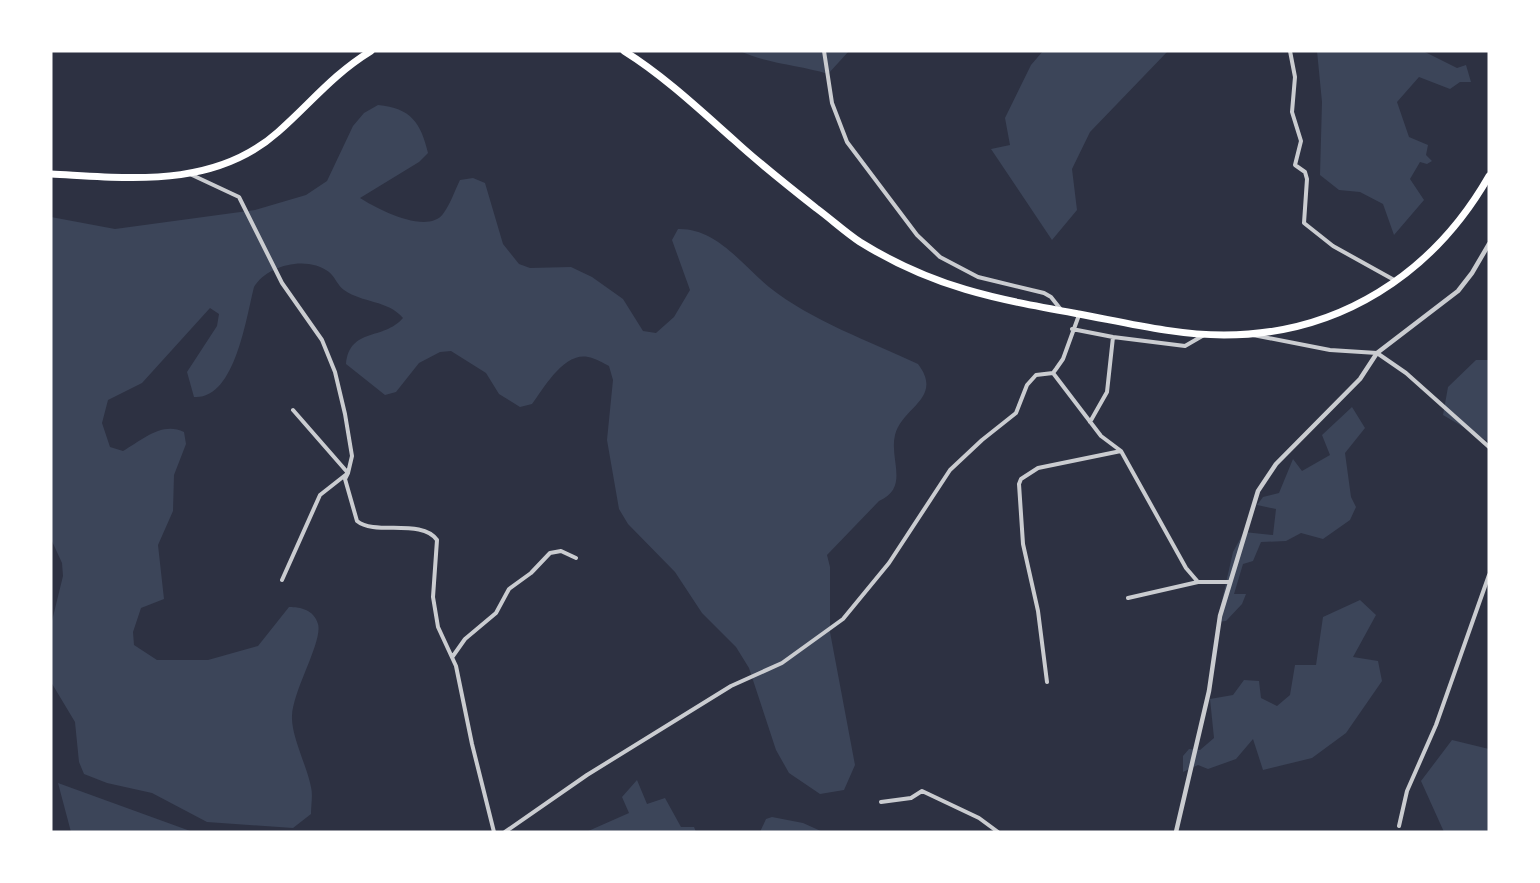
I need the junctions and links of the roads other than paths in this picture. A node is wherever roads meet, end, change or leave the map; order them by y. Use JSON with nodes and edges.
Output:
{"nodes":[{"id":1,"x":371,"y":51,"type":"edge"},
{"id":2,"x":624,"y":51,"type":"edge"},
{"id":3,"x":824,"y":51,"type":"edge"},
{"id":4,"x":1290,"y":51,"type":"edge"},
{"id":5,"x":51,"y":174,"type":"edge"},
{"id":6,"x":192,"y":175,"type":"junction"},
{"id":7,"x":1489,"y":177,"type":"edge"},
{"id":8,"x":1489,"y":244,"type":"edge"},
{"id":9,"x":1397,"y":282,"type":"junction"},
{"id":10,"x":1063,"y":312,"type":"junction"},
{"id":11,"x":1079,"y":314,"type":"junction"},
{"id":12,"x":1072,"y":329,"type":"junction"},
{"id":13,"x":1205,"y":334,"type":"junction"},
{"id":14,"x":1245,"y":334,"type":"junction"},
{"id":15,"x":1113,"y":338,"type":"junction"},
{"id":16,"x":1377,"y":353,"type":"junction"},
{"id":17,"x":1053,"y":373,"type":"junction"},
{"id":18,"x":293,"y":410,"type":"dead end"},
{"id":19,"x":1090,"y":423,"type":"junction"},
{"id":20,"x":1489,"y":447,"type":"edge"},
{"id":21,"x":1121,"y":451,"type":"junction"},
{"id":22,"x":348,"y":473,"type":"junction"},
{"id":23,"x":576,"y":558,"type":"dead end"},
{"id":24,"x":1489,"y":575,"type":"edge"},
{"id":25,"x":282,"y":580,"type":"dead end"},
{"id":26,"x":1198,"y":582,"type":"junction"},
{"id":27,"x":1228,"y":582,"type":"junction"},
{"id":28,"x":1128,"y":598,"type":"dead end"},
{"id":29,"x":453,"y":656,"type":"junction"},
{"id":30,"x":1047,"y":682,"type":"dead end"},
{"id":31,"x":881,"y":802,"type":"dead end"},
{"id":32,"x":1399,"y":826,"type":"dead end"},
{"id":33,"x":494,"y":832,"type":"edge"},
{"id":34,"x":505,"y":832,"type":"edge"},
{"id":35,"x":998,"y":832,"type":"edge"},
{"id":36,"x":1176,"y":832,"type":"edge"}],
"edges":[{"from":1,"to":6,"type":"highway"},
{"from":2,"to":10,"type":"highway"},
{"from":3,"to":10,"type":"street"},
{"from":4,"to":9,"type":"street"},
{"from":5,"to":6,"type":"highway"},
{"from":6,"to":22,"type":"street"},
{"from":7,"to":9,"type":"highway"},
{"from":8,"to":16,"type":"street"},
{"from":9,"to":14,"type":"highway"},
{"from":10,"to":11,"type":"highway"},
{"from":11,"to":12,"type":"street"},
{"from":11,"to":13,"type":"highway"},
{"from":12,"to":15,"type":"street"},
{"from":12,"to":17,"type":"street"},
{"from":13,"to":14,"type":"highway"},
{"from":13,"to":15,"type":"street"},
{"from":14,"to":16,"type":"street"},
{"from":15,"to":19,"type":"street"},
{"from":16,"to":20,"type":"street"},
{"from":16,"to":27,"type":"street"},
{"from":17,"to":19,"type":"street"},
{"from":17,"to":34,"type":"street"},
{"from":18,"to":22,"type":"street"},
{"from":19,"to":21,"type":"street"},
{"from":21,"to":26,"type":"street"},
{"from":21,"to":30,"type":"street"},
{"from":22,"to":25,"type":"street"},
{"from":22,"to":29,"type":"street"},
{"from":23,"to":29,"type":"street"},
{"from":24,"to":32,"type":"street"},
{"from":26,"to":27,"type":"street"},
{"from":26,"to":28,"type":"street"},
{"from":27,"to":36,"type":"street"},
{"from":29,"to":33,"type":"street"},
{"from":31,"to":35,"type":"street"}]}
